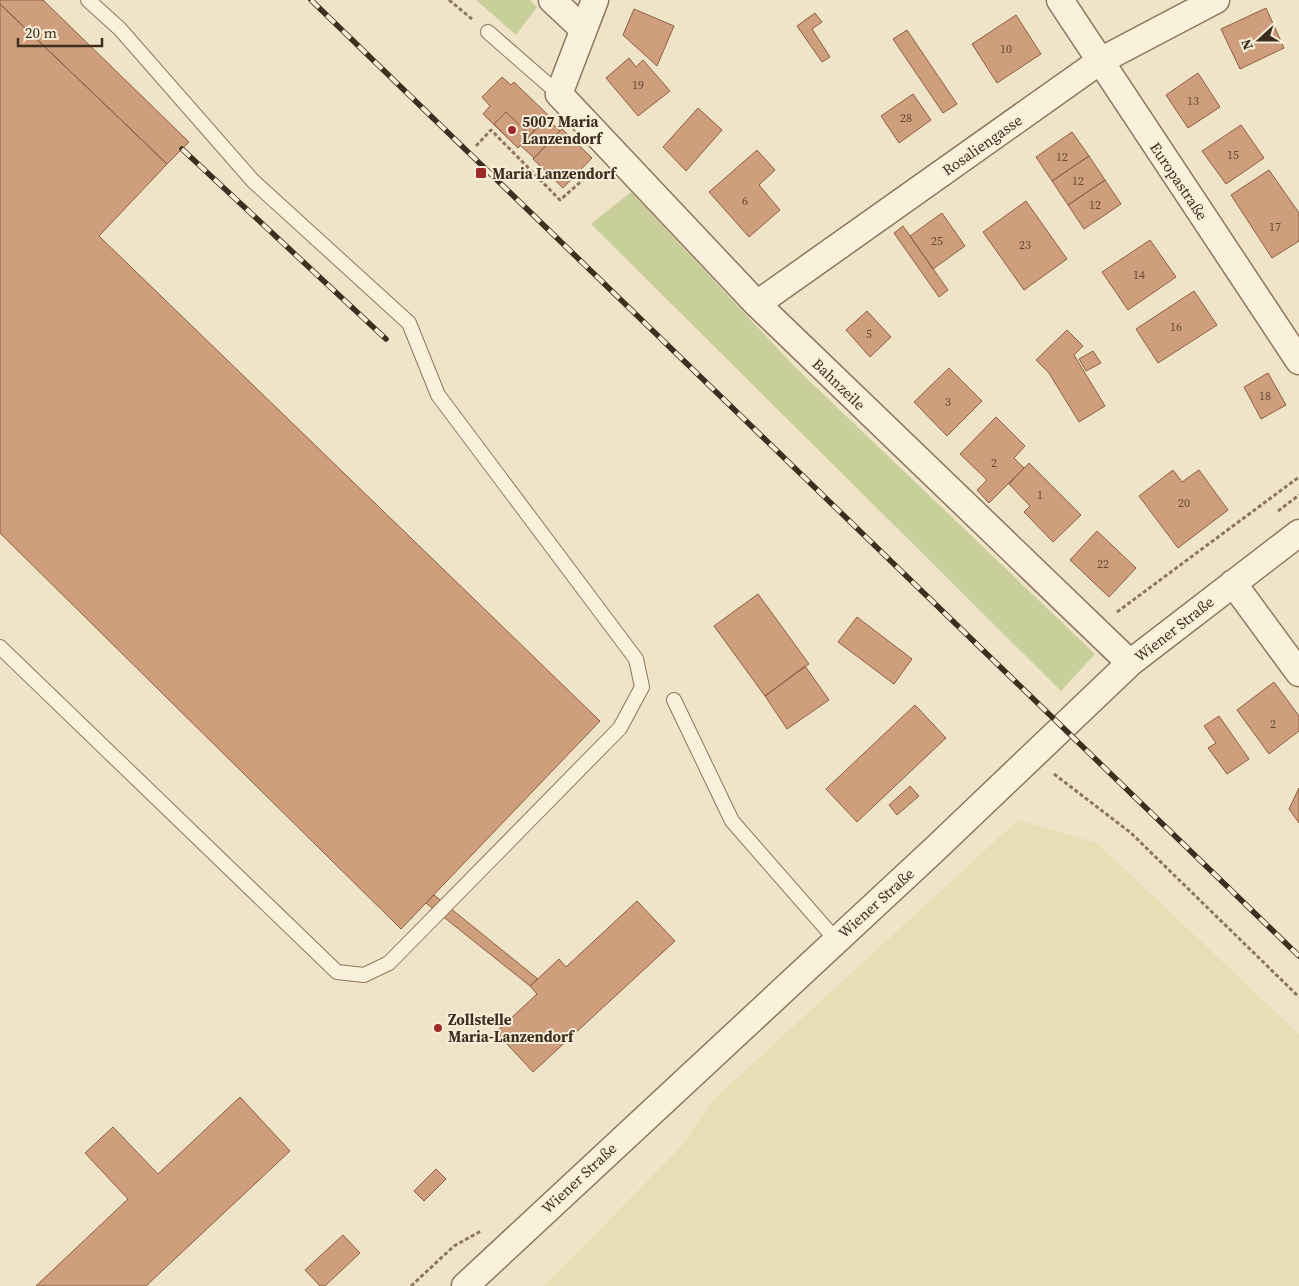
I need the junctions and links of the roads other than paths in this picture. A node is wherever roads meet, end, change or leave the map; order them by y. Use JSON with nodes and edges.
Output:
{"nodes":[{"id":1,"x":88,"y":0,"type":"edge"},
{"id":2,"x":552,"y":0,"type":"edge"},
{"id":3,"x":595,"y":0,"type":"edge"},
{"id":4,"x":1060,"y":0,"type":"edge"},
{"id":5,"x":1216,"y":0,"type":"edge"},
{"id":6,"x":583,"y":29,"type":"junction"},
{"id":7,"x":488,"y":32,"type":"road end"},
{"id":8,"x":1100,"y":61,"type":"junction"},
{"id":9,"x":559,"y":94,"type":"junction"},
{"id":10,"x":757,"y":304,"type":"junction"},
{"id":11,"x":1299,"y":361,"type":"edge"},
{"id":12,"x":1299,"y":532,"type":"edge"},
{"id":13,"x":1233,"y":583,"type":"junction"},
{"id":14,"x":0,"y":647,"type":"edge"},
{"id":15,"x":1130,"y":663,"type":"junction"},
{"id":16,"x":1299,"y":673,"type":"edge"},
{"id":17,"x":674,"y":700,"type":"dead end"},
{"id":18,"x":836,"y":940,"type":"junction"},
{"id":19,"x":465,"y":1286,"type":"edge"}],
"edges":[{"from":1,"to":14,"type":"lane"},
{"from":2,"to":6,"type":"street"},
{"from":3,"to":6,"type":"street"},
{"from":4,"to":8,"type":"street","name":"Europastraße"},
{"from":5,"to":8,"type":"street","name":"Rosaliengasse"},
{"from":6,"to":9,"type":"street"},
{"from":7,"to":9,"type":"lane"},
{"from":8,"to":10,"type":"street","name":"Rosaliengasse"},
{"from":8,"to":11,"type":"street","name":"Europastraße"},
{"from":9,"to":10,"type":"street","name":"Bahnzeile"},
{"from":10,"to":15,"type":"street","name":"Bahnzeile"},
{"from":12,"to":13,"type":"street","name":"Wiener Straße"},
{"from":13,"to":15,"type":"street","name":"Wiener Straße"},
{"from":13,"to":16,"type":"street"},
{"from":15,"to":18,"type":"street","name":"Wiener Straße"},
{"from":17,"to":18,"type":"lane"},
{"from":18,"to":19,"type":"street","name":"Wiener Straße"}]}
